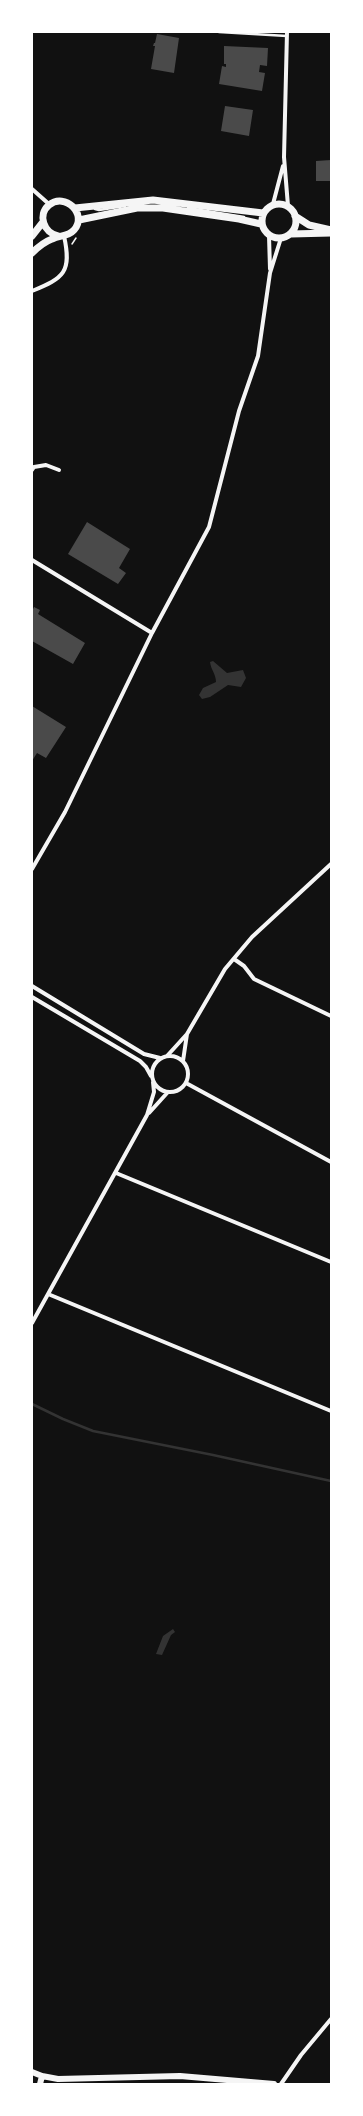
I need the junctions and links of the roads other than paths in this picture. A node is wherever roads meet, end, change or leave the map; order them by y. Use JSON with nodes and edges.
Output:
{"nodes":[{"id":1,"x":219,"y":32,"type":"edge"},
{"id":2,"x":287,"y":34,"type":"edge"},
{"id":3,"x":284,"y":157,"type":"junction"},
{"id":4,"x":32,"y":189,"type":"edge"},
{"id":5,"x":273,"y":204,"type":"junction"},
{"id":6,"x":50,"y":205,"type":"junction"},
{"id":7,"x":288,"y":206,"type":"junction"},
{"id":8,"x":88,"y":207,"type":"junction"},
{"id":9,"x":75,"y":208,"type":"junction"},
{"id":10,"x":99,"y":210,"type":"junction"},
{"id":11,"x":263,"y":213,"type":"junction"},
{"id":12,"x":241,"y":215,"type":"junction"},
{"id":13,"x":249,"y":216,"type":"junction"},
{"id":14,"x":295,"y":216,"type":"junction"},
{"id":15,"x":90,"y":217,"type":"junction"},
{"id":16,"x":78,"y":220,"type":"junction"},
{"id":17,"x":43,"y":222,"type":"junction"},
{"id":18,"x":261,"y":224,"type":"junction"},
{"id":19,"x":331,"y":230,"type":"edge"},
{"id":20,"x":331,"y":233,"type":"edge"},
{"id":21,"x":291,"y":234,"type":"junction"},
{"id":22,"x":32,"y":236,"type":"edge"},
{"id":23,"x":61,"y":236,"type":"junction"},
{"id":24,"x":269,"y":236,"type":"junction"},
{"id":25,"x":282,"y":238,"type":"junction"},
{"id":26,"x":32,"y":253,"type":"edge"},
{"id":27,"x":270,"y":273,"type":"junction"},
{"id":28,"x":32,"y":291,"type":"edge"},
{"id":29,"x":32,"y":470,"type":"edge"},
{"id":30,"x":59,"y":470,"type":"dead end"},
{"id":31,"x":32,"y":560,"type":"edge"},
{"id":32,"x":152,"y":632,"type":"junction"},
{"id":33,"x":331,"y":864,"type":"edge"},
{"id":34,"x":32,"y":869,"type":"edge"},
{"id":35,"x":234,"y":958,"type":"junction"},
{"id":36,"x":32,"y":986,"type":"edge"},
{"id":37,"x":32,"y":997,"type":"edge"},
{"id":38,"x":331,"y":1016,"type":"edge"},
{"id":39,"x":187,"y":1034,"type":"junction"},
{"id":40,"x":167,"y":1056,"type":"junction"},
{"id":41,"x":160,"y":1058,"type":"junction"},
{"id":42,"x":183,"y":1061,"type":"junction"},
{"id":43,"x":151,"y":1076,"type":"junction"},
{"id":44,"x":153,"y":1082,"type":"junction"},
{"id":45,"x":186,"y":1083,"type":"junction"},
{"id":46,"x":168,"y":1092,"type":"junction"},
{"id":47,"x":147,"y":1115,"type":"junction"},
{"id":48,"x":331,"y":1162,"type":"edge"},
{"id":49,"x":116,"y":1173,"type":"junction"},
{"id":50,"x":331,"y":1262,"type":"edge"},
{"id":51,"x":48,"y":1294,"type":"junction"},
{"id":52,"x":32,"y":1323,"type":"edge"},
{"id":53,"x":331,"y":1411,"type":"edge"},
{"id":54,"x":331,"y":2019,"type":"edge"},
{"id":55,"x":32,"y":2072,"type":"edge"},
{"id":56,"x":42,"y":2076,"type":"junction"},
{"id":57,"x":58,"y":2082,"type":"edge"},
{"id":58,"x":40,"y":2084,"type":"edge"},
{"id":59,"x":268,"y":2084,"type":"edge"},
{"id":60,"x":274,"y":2084,"type":"edge"},
{"id":61,"x":281,"y":2084,"type":"edge"}],
"edges":[{"from":1,"to":2,"type":"lane"},
{"from":2,"to":3,"type":"street"},
{"from":3,"to":5,"type":"street"},
{"from":3,"to":7,"type":"street"},
{"from":4,"to":6,"type":"street"},
{"from":5,"to":7,"type":"main road"},
{"from":5,"to":11,"type":"main road"},
{"from":6,"to":9,"type":"main road"},
{"from":6,"to":17,"type":"main road"},
{"from":7,"to":14,"type":"main road"},
{"from":8,"to":9,"type":"main road"},
{"from":8,"to":10,"type":"lane"},
{"from":8,"to":13,"type":"main road"},
{"from":9,"to":16,"type":"main road"},
{"from":10,"to":12,"type":"lane"},
{"from":10,"to":15,"type":"lane"},
{"from":11,"to":13,"type":"main road"},
{"from":11,"to":18,"type":"main road"},
{"from":12,"to":13,"type":"lane"},
{"from":12,"to":13,"type":"lane"},
{"from":13,"to":15,"type":"main road"},
{"from":13,"to":18,"type":"main road"},
{"from":14,"to":19,"type":"main road"},
{"from":14,"to":21,"type":"main road"},
{"from":15,"to":16,"type":"main road"},
{"from":16,"to":23,"type":"main road"},
{"from":17,"to":22,"type":"main road"},
{"from":17,"to":23,"type":"main road"},
{"from":18,"to":24,"type":"main road"},
{"from":20,"to":21,"type":"main road"},
{"from":21,"to":25,"type":"main road"},
{"from":23,"to":26,"type":"main road"},
{"from":23,"to":28,"type":"street"},
{"from":24,"to":25,"type":"main road"},
{"from":24,"to":27,"type":"street"},
{"from":25,"to":27,"type":"street"},
{"from":27,"to":32,"type":"street"},
{"from":29,"to":30,"type":"street"},
{"from":31,"to":32,"type":"street"},
{"from":32,"to":34,"type":"street"},
{"from":33,"to":35,"type":"street"},
{"from":35,"to":38,"type":"street"},
{"from":35,"to":39,"type":"street"},
{"from":36,"to":41,"type":"street"},
{"from":37,"to":43,"type":"street"},
{"from":39,"to":40,"type":"street"},
{"from":39,"to":42,"type":"street"},
{"from":40,"to":41,"type":"street"},
{"from":40,"to":42,"type":"street"},
{"from":41,"to":43,"type":"street"},
{"from":42,"to":45,"type":"street"},
{"from":43,"to":44,"type":"street"},
{"from":44,"to":46,"type":"street"},
{"from":44,"to":47,"type":"street"},
{"from":45,"to":46,"type":"street"},
{"from":45,"to":48,"type":"street"},
{"from":46,"to":47,"type":"street"},
{"from":47,"to":49,"type":"street"},
{"from":49,"to":50,"type":"street"},
{"from":49,"to":51,"type":"street"},
{"from":51,"to":52,"type":"street"},
{"from":51,"to":53,"type":"street"},
{"from":54,"to":61,"type":"street"},
{"from":55,"to":56,"type":"street"},
{"from":56,"to":57,"type":"street"},
{"from":56,"to":58,"type":"street"},
{"from":57,"to":59,"type":"street"},
{"from":59,"to":60,"type":"street"}]}
